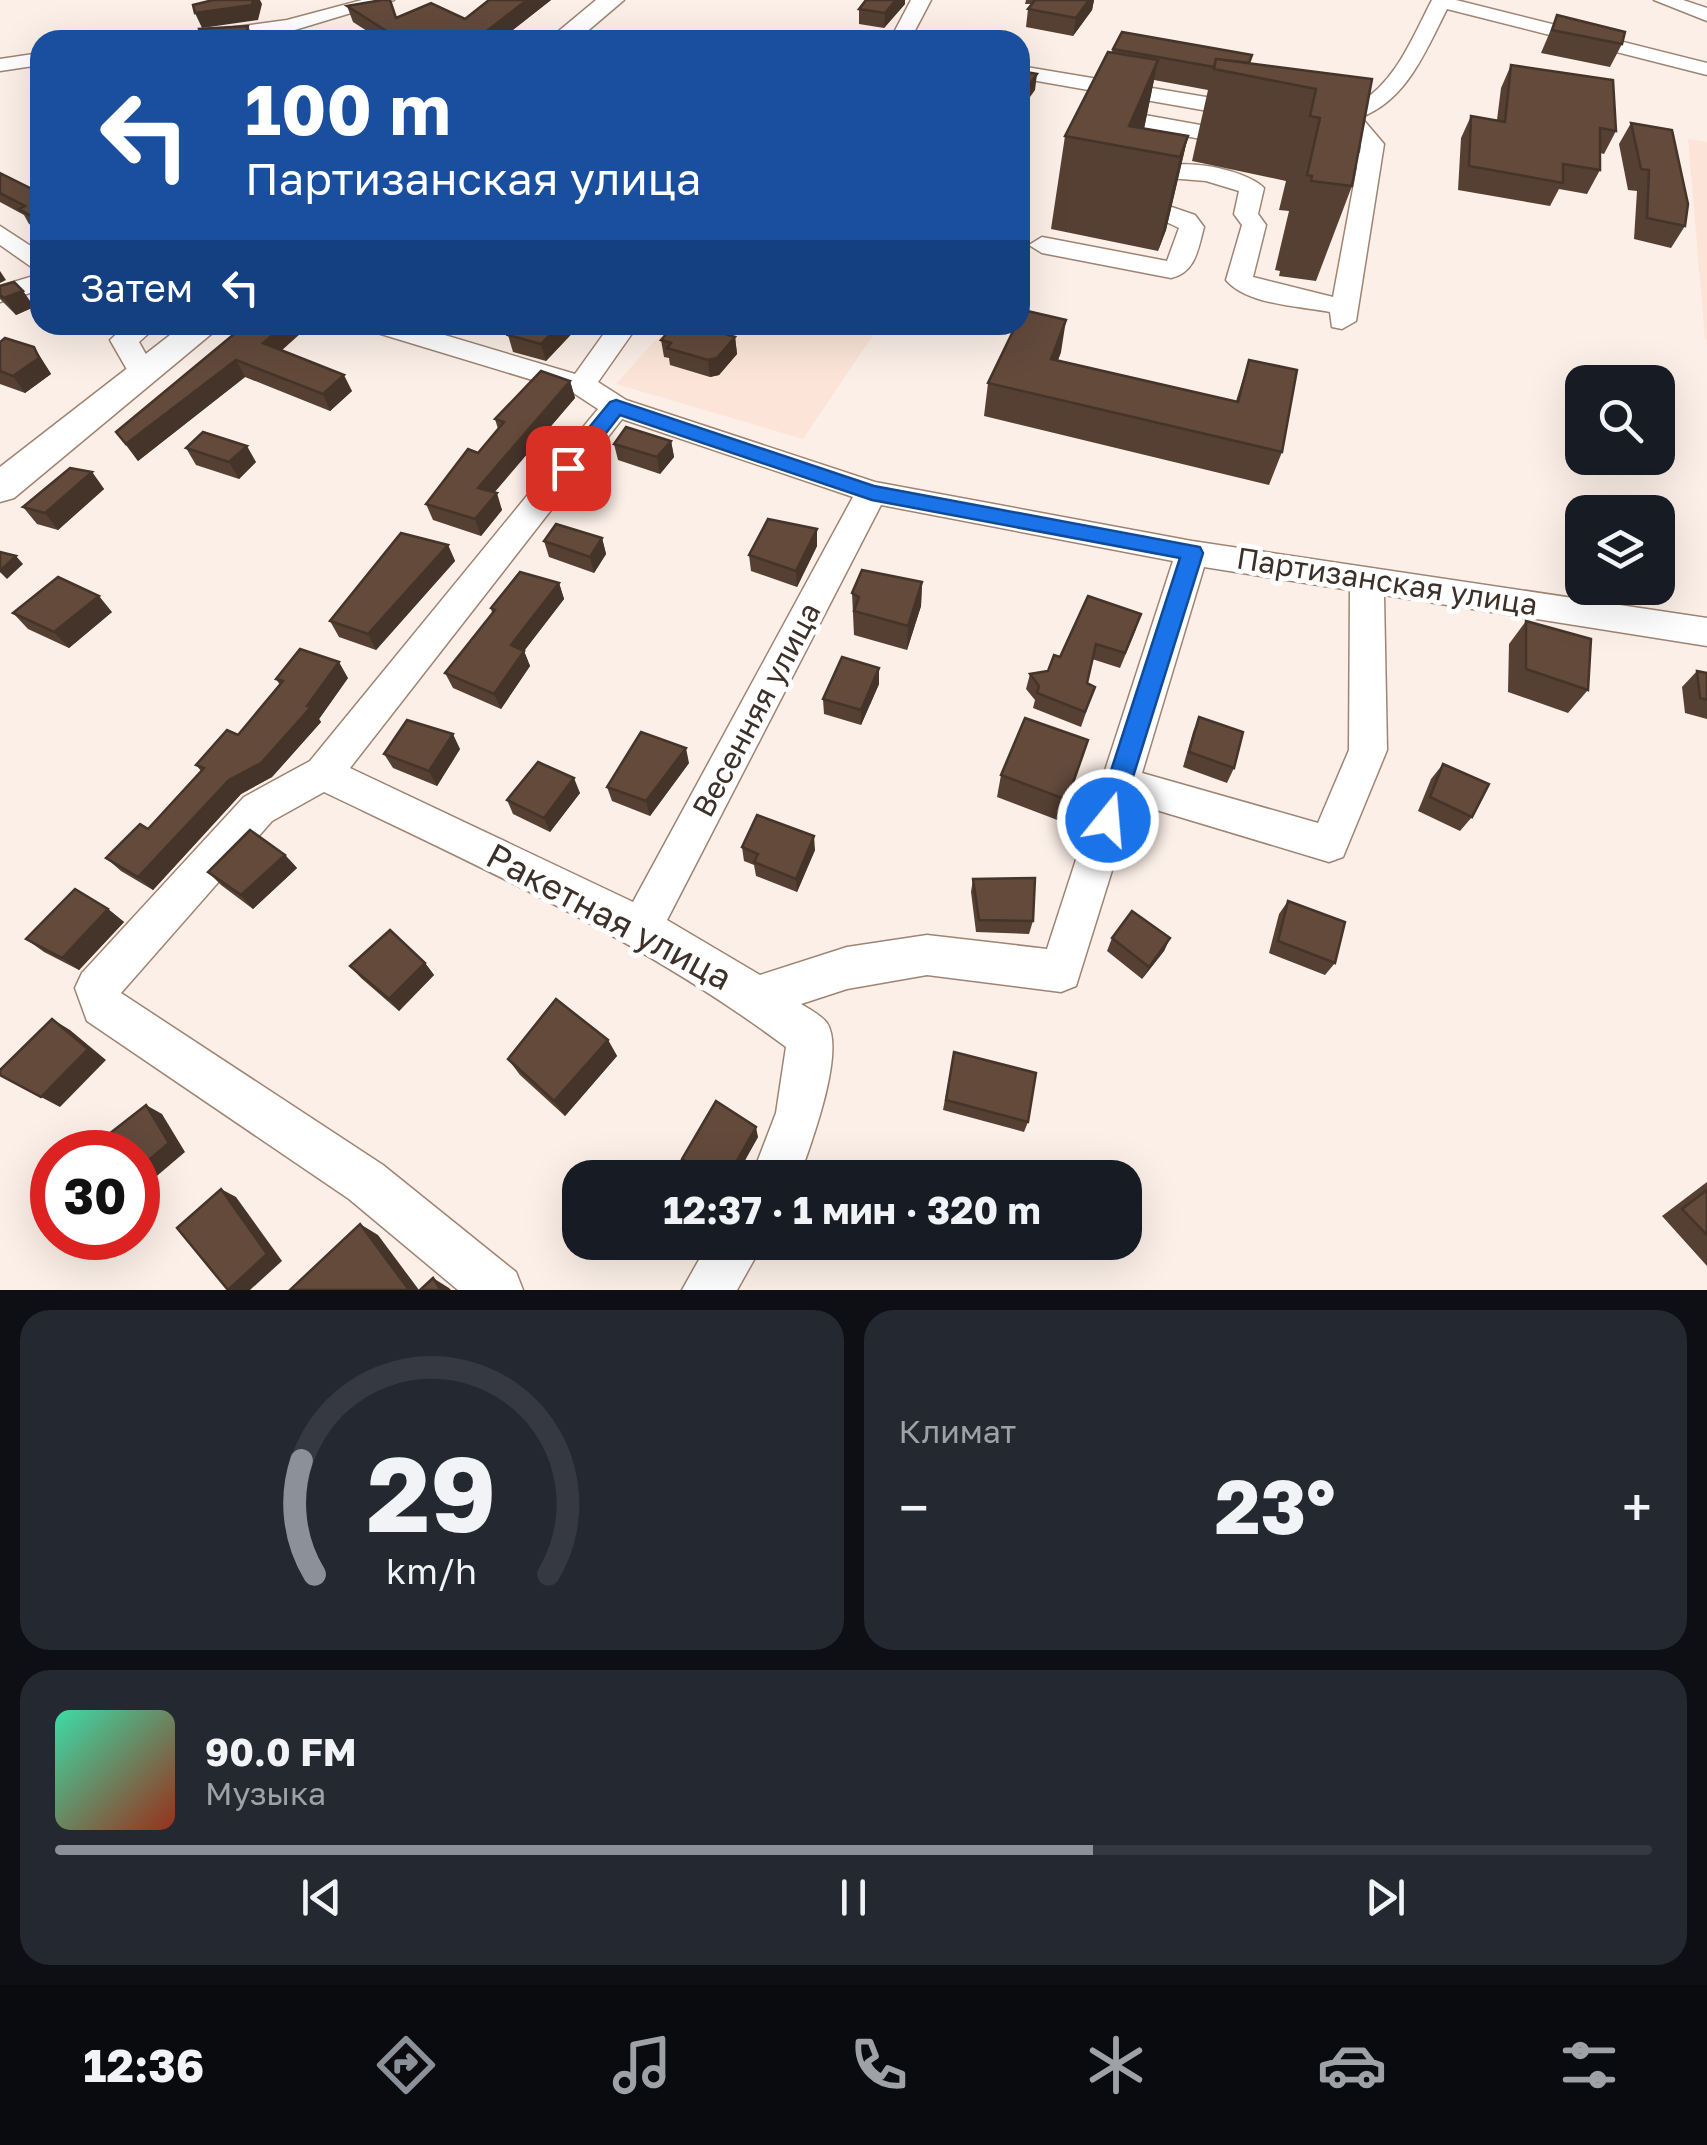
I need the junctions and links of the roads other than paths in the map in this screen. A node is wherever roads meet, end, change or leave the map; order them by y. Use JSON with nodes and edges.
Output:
{"nodes":[{"id":1,"x":384,"y":0,"type":"edge"},
{"id":2,"x":612,"y":0,"type":"edge"},
{"id":3,"x":920,"y":0,"type":"edge"},
{"id":4,"x":1664,"y":0,"type":"edge"},
{"id":5,"x":1442,"y":1,"type":"edge"},
{"id":6,"x":1707,"y":16,"type":"edge"},
{"id":7,"x":259,"y":30,"type":"edge"},
{"id":8,"x":574,"y":30,"type":"edge"},
{"id":9,"x":905,"y":30,"type":"edge"},
{"id":10,"x":30,"y":61,"type":"edge"},
{"id":11,"x":0,"y":65,"type":"edge"},
{"id":12,"x":1707,"y":68,"type":"edge"},
{"id":13,"x":1030,"y":74,"type":"edge"},
{"id":14,"x":1088,"y":112,"type":"edge"},
{"id":15,"x":1346,"y":116,"type":"junction"},
{"id":16,"x":1370,"y":162,"type":"junction"},
{"id":17,"x":0,"y":233,"type":"edge"},
{"id":18,"x":1042,"y":245,"type":"dead end"},
{"id":19,"x":30,"y":257,"type":"edge"},
{"id":20,"x":30,"y":285,"type":"edge"},
{"id":21,"x":0,"y":294,"type":"edge"},
{"id":22,"x":131,"y":335,"type":"edge"},
{"id":23,"x":192,"y":335,"type":"edge"},
{"id":24,"x":414,"y":335,"type":"edge"},
{"id":25,"x":617,"y":335,"type":"edge"},
{"id":26,"x":143,"y":374,"type":"junction"},
{"id":27,"x":582,"y":384,"type":"junction"},
{"id":28,"x":616,"y":406,"type":"junction"},
{"id":29,"x":0,"y":488,"type":"edge"},
{"id":30,"x":872,"y":492,"type":"junction"},
{"id":31,"x":1192,"y":553,"type":"junction"},
{"id":32,"x":1366,"y":580,"type":"junction"},
{"id":33,"x":1707,"y":632,"type":"edge"},
{"id":34,"x":324,"y":774,"type":"junction"},
{"id":35,"x":1120,"y":782,"type":"junction"},
{"id":36,"x":642,"y":927,"type":"junction"},
{"id":37,"x":758,"y":997,"type":"junction"},
{"id":38,"x":782,"y":1160,"type":"edge"},
{"id":39,"x":727,"y":1260,"type":"edge"},
{"id":40,"x":498,"y":1290,"type":"edge"},
{"id":41,"x":707,"y":1290,"type":"edge"}],
"edges":[{"from":1,"to":7,"type":"street"},
{"from":2,"to":8,"type":"main road"},
{"from":3,"to":9,"type":"street"},
{"from":4,"to":6,"type":"street"},
{"from":5,"to":12,"type":"street"},
{"from":5,"to":15,"type":"street"},
{"from":10,"to":11,"type":"street"},
{"from":13,"to":15,"type":"street"},
{"from":14,"to":16,"type":"street"},
{"from":15,"to":16,"type":"street"},
{"from":16,"to":18,"type":"street"},
{"from":17,"to":19,"type":"street"},
{"from":20,"to":21,"type":"street"},
{"from":22,"to":26,"type":"street"},
{"from":23,"to":26,"type":"main road"},
{"from":24,"to":27,"type":"street","name":"Партизанская улица"},
{"from":25,"to":27,"type":"street"},
{"from":26,"to":29,"type":"main road"},
{"from":27,"to":28,"type":"street","name":"Партизанская улица"},
{"from":28,"to":30,"type":"street","name":"Партизанская улица"},
{"from":28,"to":34,"type":"street"},
{"from":30,"to":31,"type":"street","name":"Партизанская улица"},
{"from":30,"to":36,"type":"street","name":"Весенняя улица"},
{"from":31,"to":32,"type":"street","name":"Партизанская улица"},
{"from":31,"to":35,"type":"street"},
{"from":32,"to":33,"type":"street","name":"Партизанская улица"},
{"from":32,"to":35,"type":"street"},
{"from":34,"to":36,"type":"street","name":"Ракетная улица"},
{"from":34,"to":40,"type":"street"},
{"from":35,"to":37,"type":"street"},
{"from":36,"to":37,"type":"street","name":"Ракетная улица"},
{"from":37,"to":38,"type":"street","name":"Ракетная улица"},
{"from":39,"to":41,"type":"street"}]}
